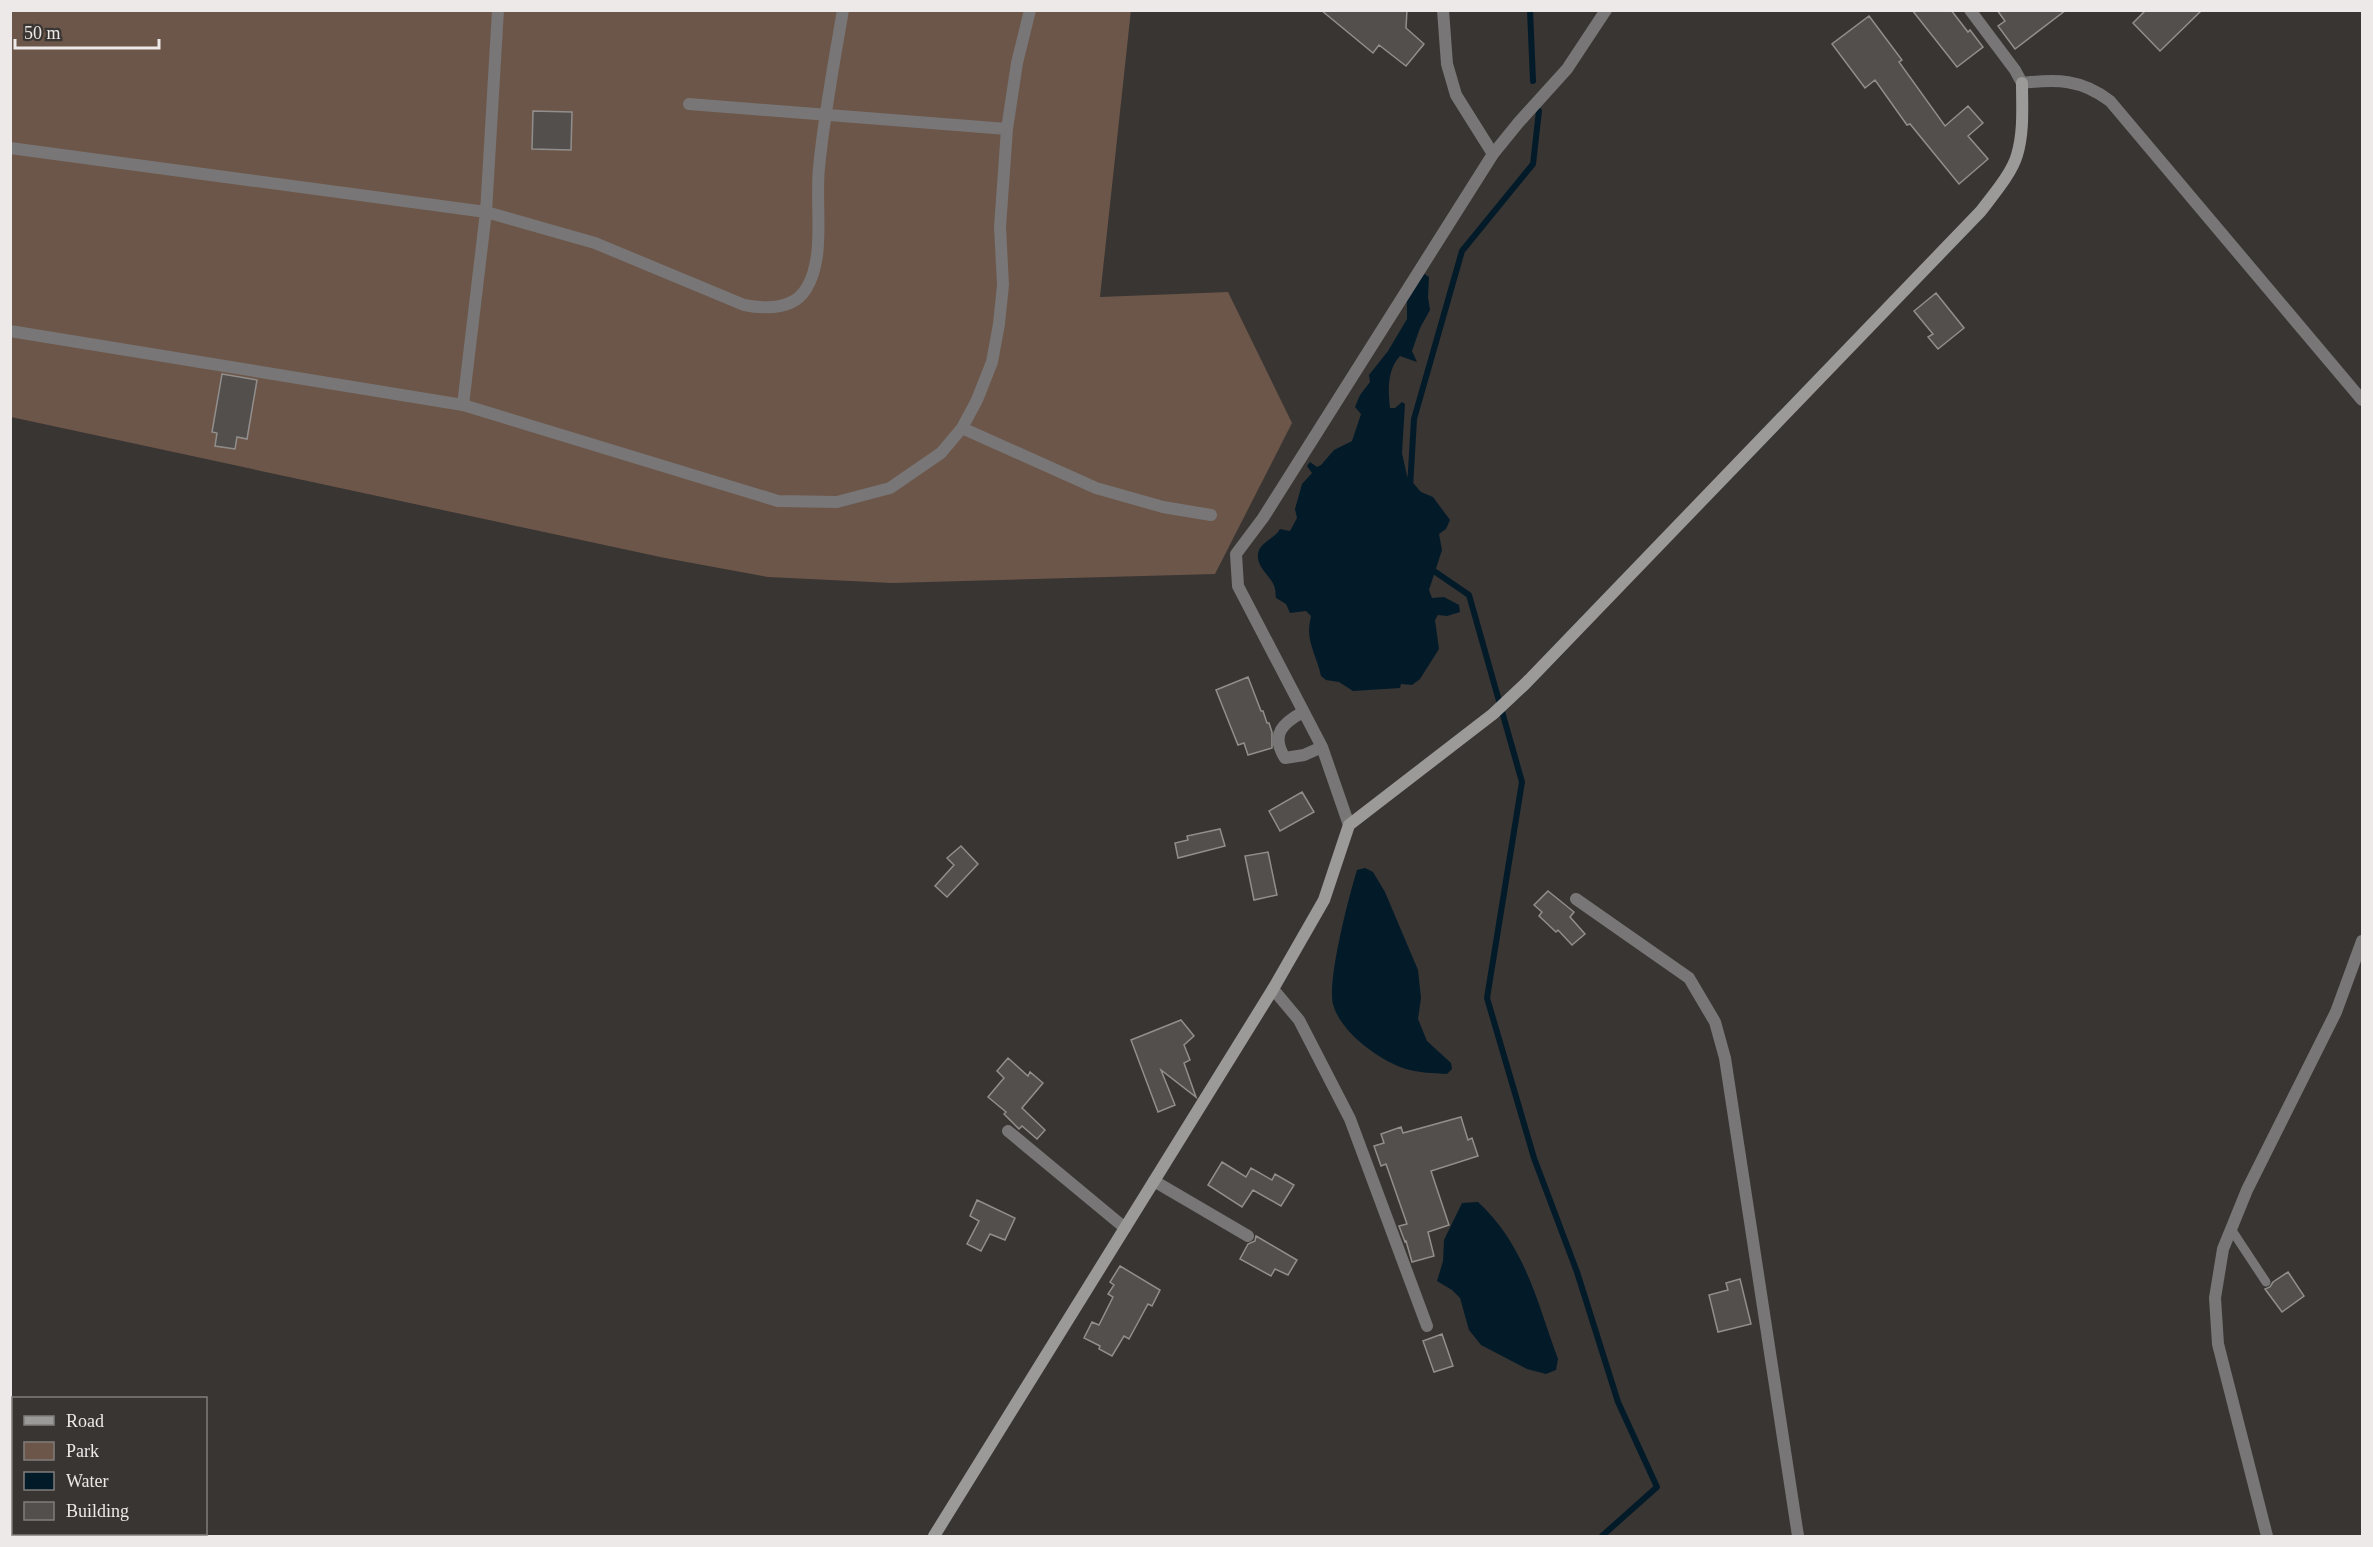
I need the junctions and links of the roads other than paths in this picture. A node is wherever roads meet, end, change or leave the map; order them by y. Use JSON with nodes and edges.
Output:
{"nodes":[{"id":1,"x":498,"y":10,"type":"edge"},
{"id":2,"x":843,"y":10,"type":"edge"},
{"id":3,"x":1030,"y":10,"type":"edge"},
{"id":4,"x":1443,"y":10,"type":"edge"},
{"id":5,"x":1606,"y":10,"type":"edge"},
{"id":6,"x":1970,"y":10,"type":"edge"},
{"id":7,"x":2022,"y":83,"type":"junction"},
{"id":8,"x":689,"y":104,"type":"dead end"},
{"id":9,"x":826,"y":115,"type":"junction"},
{"id":10,"x":1007,"y":129,"type":"junction"},
{"id":11,"x":10,"y":148,"type":"edge"},
{"id":12,"x":1493,"y":154,"type":"junction"},
{"id":13,"x":486,"y":212,"type":"junction"},
{"id":14,"x":10,"y":331,"type":"edge"},
{"id":15,"x":2362,"y":400,"type":"edge"},
{"id":16,"x":463,"y":405,"type":"junction"},
{"id":17,"x":962,"y":428,"type":"junction"},
{"id":18,"x":1211,"y":515,"type":"dead end"},
{"id":19,"x":1303,"y":712,"type":"junction"},
{"id":20,"x":1322,"y":747,"type":"junction"},
{"id":21,"x":1349,"y":825,"type":"junction"},
{"id":22,"x":1576,"y":899,"type":"dead end"},
{"id":23,"x":2362,"y":941,"type":"edge"},
{"id":24,"x":1273,"y":989,"type":"junction"},
{"id":25,"x":1008,"y":1131,"type":"dead end"},
{"id":26,"x":1154,"y":1181,"type":"junction"},
{"id":27,"x":1125,"y":1228,"type":"junction"},
{"id":28,"x":2231,"y":1229,"type":"junction"},
{"id":29,"x":1248,"y":1236,"type":"dead end"},
{"id":30,"x":2266,"y":1282,"type":"dead end"},
{"id":31,"x":1426,"y":1326,"type":"dead end"},
{"id":32,"x":934,"y":1536,"type":"edge"},
{"id":33,"x":1798,"y":1536,"type":"edge"},
{"id":34,"x":2267,"y":1536,"type":"edge"}],
"edges":[{"from":1,"to":13,"type":"street"},
{"from":2,"to":9,"type":"street"},
{"from":3,"to":10,"type":"street"},
{"from":4,"to":12,"type":"street"},
{"from":5,"to":12,"type":"street"},
{"from":6,"to":7,"type":"street"},
{"from":7,"to":15,"type":"street"},
{"from":7,"to":21,"type":"street"},
{"from":8,"to":9,"type":"street"},
{"from":9,"to":10,"type":"street"},
{"from":9,"to":13,"type":"street"},
{"from":10,"to":17,"type":"street"},
{"from":11,"to":13,"type":"street"},
{"from":12,"to":19,"type":"street"},
{"from":13,"to":16,"type":"street"},
{"from":14,"to":16,"type":"street"},
{"from":16,"to":17,"type":"street"},
{"from":17,"to":18,"type":"street"},
{"from":19,"to":20,"type":"street"},
{"from":19,"to":20,"type":"street"},
{"from":20,"to":21,"type":"street"},
{"from":21,"to":24,"type":"street"},
{"from":22,"to":33,"type":"street"},
{"from":23,"to":28,"type":"street"},
{"from":24,"to":26,"type":"street"},
{"from":24,"to":31,"type":"street"},
{"from":25,"to":27,"type":"street"},
{"from":26,"to":27,"type":"street"},
{"from":26,"to":29,"type":"street"},
{"from":27,"to":32,"type":"street"},
{"from":28,"to":30,"type":"lane"},
{"from":28,"to":34,"type":"street"}]}
